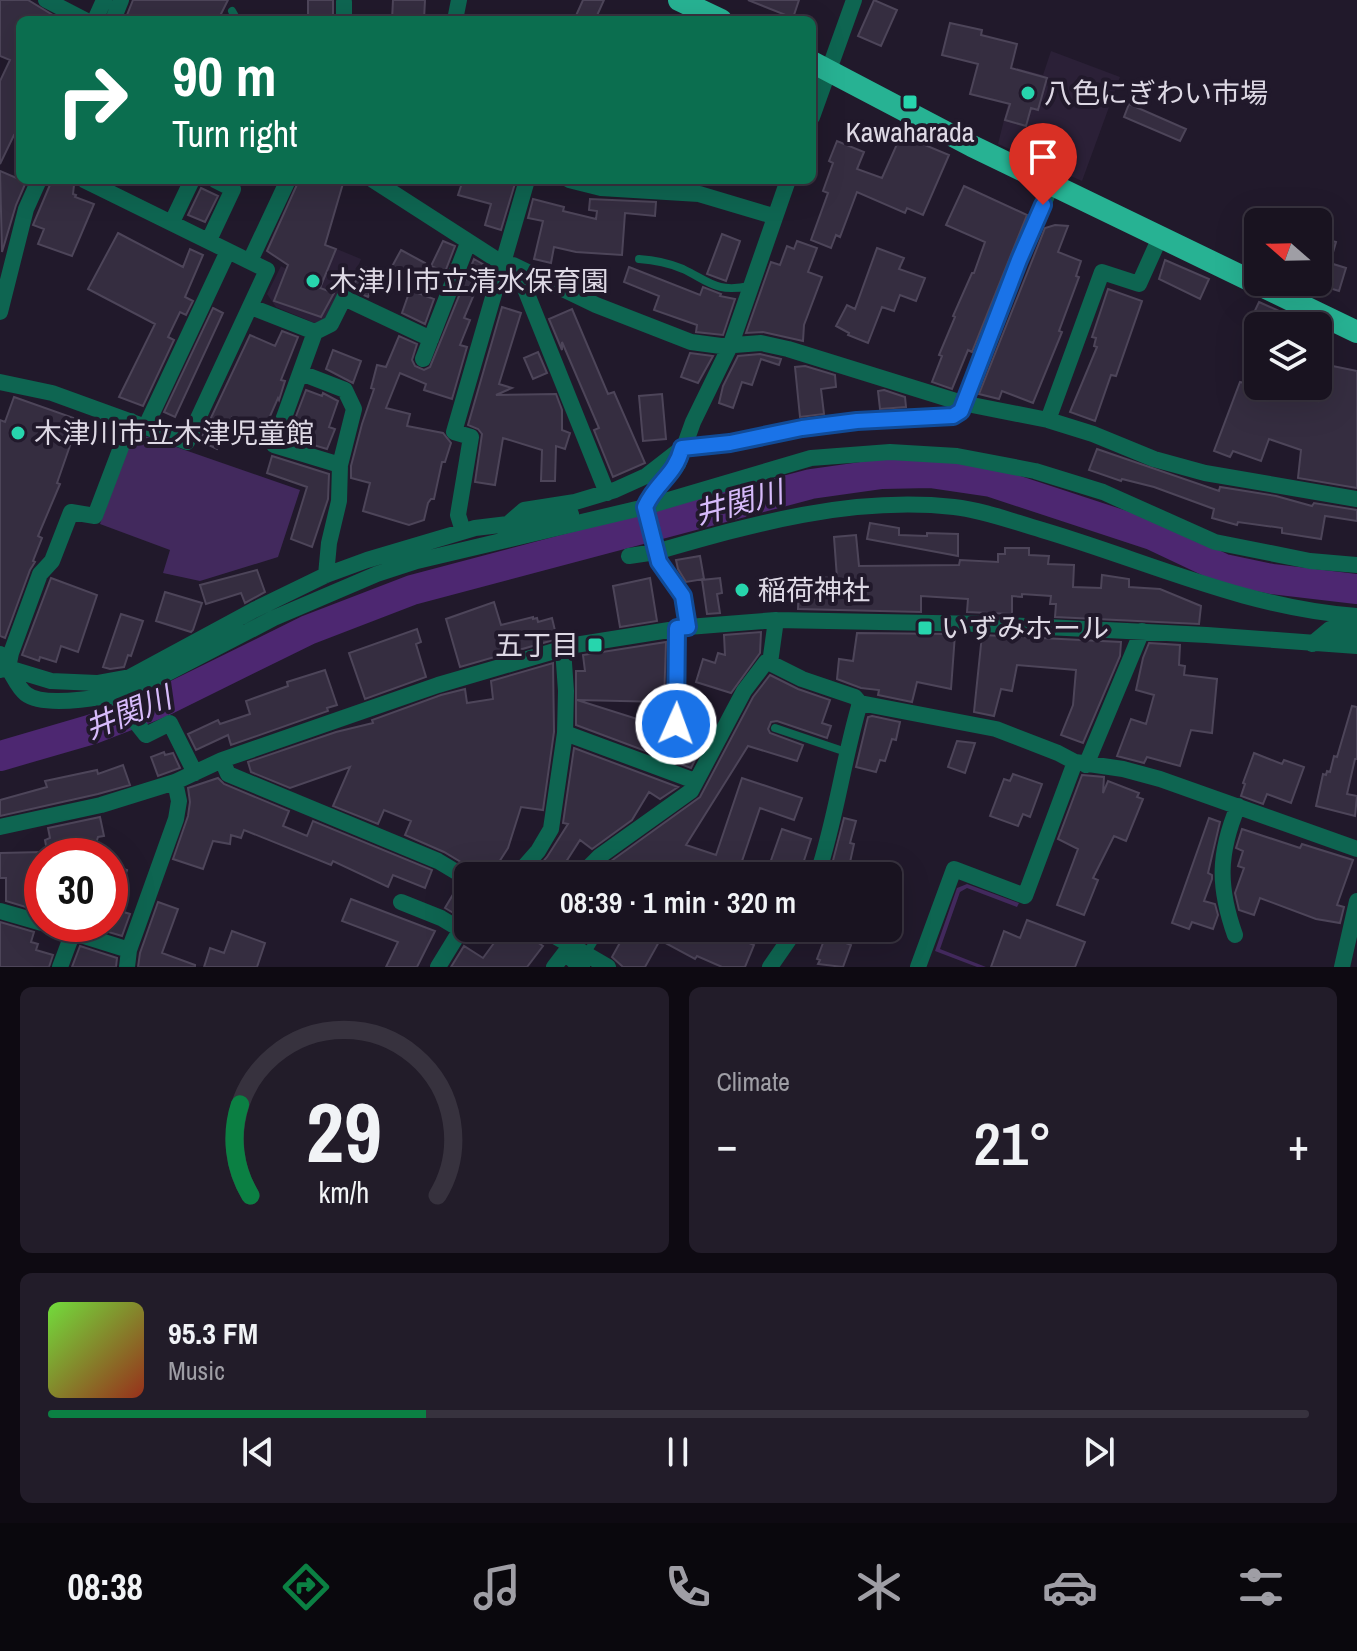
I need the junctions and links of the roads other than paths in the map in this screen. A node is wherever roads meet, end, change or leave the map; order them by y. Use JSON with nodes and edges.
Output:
{"nodes":[{"id":1,"x":46,"y":0,"type":"edge"},
{"id":2,"x":679,"y":0,"type":"edge"},
{"id":3,"x":854,"y":0,"type":"edge"},
{"id":4,"x":232,"y":11,"type":"dead end"},
{"id":5,"x":77,"y":16,"type":"edge"},
{"id":6,"x":235,"y":16,"type":"edge"},
{"id":7,"x":713,"y":16,"type":"edge"},
{"id":8,"x":821,"y":66,"type":"edge"},
{"id":9,"x":816,"y":94,"type":"edge"},
{"id":10,"x":37,"y":184,"type":"edge"},
{"id":11,"x":92,"y":184,"type":"edge"},
{"id":12,"x":190,"y":184,"type":"edge"},
{"id":13,"x":223,"y":184,"type":"edge"},
{"id":14,"x":286,"y":184,"type":"edge"},
{"id":15,"x":380,"y":184,"type":"edge"},
{"id":16,"x":526,"y":184,"type":"edge"},
{"id":17,"x":585,"y":184,"type":"edge"},
{"id":18,"x":786,"y":184,"type":"edge"},
{"id":19,"x":1052,"y":184,"type":"junction"},
{"id":20,"x":700,"y":187,"type":"edge"},
{"id":21,"x":773,"y":216,"type":"junction"},
{"id":22,"x":172,"y":222,"type":"junction"},
{"id":23,"x":1161,"y":235,"type":"junction"},
{"id":24,"x":209,"y":240,"type":"junction"},
{"id":25,"x":468,"y":243,"type":"junction"},
{"id":26,"x":228,"y":251,"type":"junction"},
{"id":27,"x":639,"y":259,"type":"dead end"},
{"id":28,"x":250,"y":261,"type":"junction"},
{"id":29,"x":511,"y":267,"type":"junction"},
{"id":30,"x":750,"y":286,"type":"junction"},
{"id":31,"x":251,"y":307,"type":"junction"},
{"id":32,"x":0,"y":312,"type":"edge"},
{"id":33,"x":315,"y":332,"type":"junction"},
{"id":34,"x":1357,"y":332,"type":"edge"},
{"id":35,"x":431,"y":339,"type":"junction"},
{"id":36,"x":731,"y":344,"type":"junction"},
{"id":37,"x":423,"y":359,"type":"dead end"},
{"id":38,"x":301,"y":373,"type":"junction"},
{"id":39,"x":0,"y":382,"type":"edge"},
{"id":40,"x":962,"y":403,"type":"junction"},
{"id":41,"x":1048,"y":420,"type":"junction"},
{"id":42,"x":138,"y":424,"type":"junction"},
{"id":43,"x":682,"y":448,"type":"junction"},
{"id":44,"x":340,"y":465,"type":"junction"},
{"id":45,"x":607,"y":493,"type":"junction"},
{"id":46,"x":1357,"y":499,"type":"edge"},
{"id":47,"x":646,"y":510,"type":"junction"},
{"id":48,"x":592,"y":518,"type":"junction"},
{"id":49,"x":508,"y":524,"type":"junction"},
{"id":50,"x":463,"y":531,"type":"junction"},
{"id":51,"x":656,"y":548,"type":"junction"},
{"id":52,"x":629,"y":556,"type":"dead end"},
{"id":53,"x":1357,"y":565,"type":"edge"},
{"id":54,"x":326,"y":575,"type":"junction"},
{"id":55,"x":1357,"y":616,"type":"edge"},
{"id":56,"x":776,"y":620,"type":"junction"},
{"id":57,"x":682,"y":627,"type":"junction"},
{"id":58,"x":1357,"y":630,"type":"edge"},
{"id":59,"x":1142,"y":631,"type":"junction"},
{"id":60,"x":1312,"y":644,"type":"junction"},
{"id":61,"x":1357,"y":646,"type":"edge"},
{"id":62,"x":563,"y":649,"type":"junction"},
{"id":63,"x":770,"y":663,"type":"junction"},
{"id":64,"x":3,"y":664,"type":"edge"},
{"id":65,"x":118,"y":700,"type":"junction"},
{"id":66,"x":860,"y":703,"type":"junction"},
{"id":67,"x":775,"y":728,"type":"dead end"},
{"id":68,"x":565,"y":733,"type":"junction"},
{"id":69,"x":715,"y":744,"type":"junction"},
{"id":70,"x":846,"y":752,"type":"junction"},
{"id":71,"x":222,"y":760,"type":"junction"},
{"id":72,"x":1080,"y":764,"type":"junction"},
{"id":73,"x":195,"y":773,"type":"junction"},
{"id":74,"x":695,"y":781,"type":"junction"},
{"id":75,"x":175,"y":782,"type":"junction"},
{"id":76,"x":1238,"y":806,"type":"junction"},
{"id":77,"x":0,"y":827,"type":"edge"},
{"id":78,"x":1357,"y":849,"type":"edge"},
{"id":79,"x":528,"y":862,"type":"edge"},
{"id":80,"x":594,"y":862,"type":"edge"},
{"id":81,"x":822,"y":862,"type":"edge"},
{"id":82,"x":454,"y":871,"type":"edge"},
{"id":83,"x":1357,"y":901,"type":"edge"},
{"id":84,"x":401,"y":902,"type":"dead end"},
{"id":85,"x":0,"y":911,"type":"edge"},
{"id":86,"x":24,"y":918,"type":"edge"},
{"id":87,"x":454,"y":921,"type":"edge"},
{"id":88,"x":1235,"y":935,"type":"dead end"},
{"id":89,"x":454,"y":941,"type":"edge"},
{"id":90,"x":69,"y":942,"type":"edge"},
{"id":91,"x":104,"y":942,"type":"edge"},
{"id":92,"x":566,"y":942,"type":"edge"},
{"id":93,"x":568,"y":942,"type":"edge"},
{"id":94,"x":594,"y":942,"type":"edge"},
{"id":95,"x":787,"y":942,"type":"edge"},
{"id":96,"x":129,"y":950,"type":"junction"},
{"id":97,"x":584,"y":961,"type":"edge"},
{"id":98,"x":60,"y":967,"type":"edge"},
{"id":99,"x":127,"y":967,"type":"edge"},
{"id":100,"x":438,"y":967,"type":"edge"},
{"id":101,"x":554,"y":967,"type":"edge"},
{"id":102,"x":608,"y":967,"type":"edge"},
{"id":103,"x":770,"y":967,"type":"edge"},
{"id":104,"x":918,"y":967,"type":"edge"},
{"id":105,"x":1342,"y":967,"type":"edge"}],
"edges":[{"from":1,"to":5,"type":"street"},
{"from":2,"to":7,"type":"highway"},
{"from":3,"to":8,"type":"street"},
{"from":4,"to":6,"type":"lane"},
{"from":8,"to":9,"type":"street"},
{"from":8,"to":19,"type":"highway"},
{"from":10,"to":32,"type":"street"},
{"from":11,"to":22,"type":"street"},
{"from":12,"to":22,"type":"street"},
{"from":13,"to":24,"type":"street"},
{"from":14,"to":28,"type":"street"},
{"from":15,"to":25,"type":"street"},
{"from":16,"to":29,"type":"street"},
{"from":17,"to":20,"type":"street"},
{"from":18,"to":21,"type":"street"},
{"from":19,"to":23,"type":"highway"},
{"from":19,"to":40,"type":"street"},
{"from":20,"to":21,"type":"street"},
{"from":21,"to":30,"type":"street"},
{"from":22,"to":24,"type":"street"},
{"from":23,"to":34,"type":"highway"},
{"from":23,"to":41,"type":"street"},
{"from":24,"to":26,"type":"street"},
{"from":25,"to":29,"type":"street"},
{"from":25,"to":35,"type":"street"},
{"from":26,"to":28,"type":"street"},
{"from":26,"to":42,"type":"street"},
{"from":27,"to":30,"type":"lane"},
{"from":28,"to":31,"type":"street"},
{"from":29,"to":36,"type":"street"},
{"from":29,"to":45,"type":"street"},
{"from":29,"to":50,"type":"street"},
{"from":30,"to":36,"type":"street"},
{"from":31,"to":33,"type":"street"},
{"from":31,"to":42,"type":"street"},
{"from":33,"to":35,"type":"street"},
{"from":33,"to":38,"type":"street"},
{"from":35,"to":37,"type":"street"},
{"from":36,"to":40,"type":"street"},
{"from":36,"to":43,"type":"street"},
{"from":38,"to":44,"type":"street"},
{"from":38,"to":44,"type":"street"},
{"from":39,"to":42,"type":"street"},
{"from":40,"to":41,"type":"street"},
{"from":40,"to":43,"type":"street"},
{"from":41,"to":46,"type":"street"},
{"from":42,"to":64,"type":"street"},
{"from":43,"to":45,"type":"street"},
{"from":43,"to":47,"type":"street"},
{"from":44,"to":54,"type":"street"},
{"from":45,"to":49,"type":"street"},
{"from":47,"to":48,"type":"street"},
{"from":47,"to":51,"type":"street"},
{"from":47,"to":53,"type":"street"},
{"from":48,"to":49,"type":"street"},
{"from":48,"to":65,"type":"street"},
{"from":49,"to":50,"type":"street"},
{"from":50,"to":54,"type":"street"},
{"from":51,"to":52,"type":"street"},
{"from":51,"to":55,"type":"street"},
{"from":51,"to":57,"type":"street"},
{"from":54,"to":64,"type":"street"},
{"from":56,"to":57,"type":"street"},
{"from":56,"to":59,"type":"street"},
{"from":56,"to":63,"type":"street"},
{"from":57,"to":62,"type":"street"},
{"from":57,"to":69,"type":"street"},
{"from":58,"to":60,"type":"street"},
{"from":59,"to":60,"type":"street"},
{"from":59,"to":72,"type":"street"},
{"from":60,"to":61,"type":"street"},
{"from":62,"to":68,"type":"street"},
{"from":62,"to":71,"type":"street"},
{"from":63,"to":66,"type":"street"},
{"from":63,"to":69,"type":"street"},
{"from":64,"to":65,"type":"street"},
{"from":65,"to":73,"type":"street"},
{"from":66,"to":70,"type":"street"},
{"from":66,"to":72,"type":"street"},
{"from":67,"to":70,"type":"lane"},
{"from":68,"to":74,"type":"street"},
{"from":68,"to":79,"type":"street"},
{"from":69,"to":74,"type":"street"},
{"from":70,"to":81,"type":"street"},
{"from":71,"to":73,"type":"street"},
{"from":71,"to":82,"type":"street"},
{"from":72,"to":76,"type":"street"},
{"from":72,"to":104,"type":"street"},
{"from":73,"to":75,"type":"street"},
{"from":74,"to":80,"type":"street"},
{"from":75,"to":77,"type":"street"},
{"from":75,"to":96,"type":"street"},
{"from":76,"to":78,"type":"street"},
{"from":76,"to":88,"type":"street"},
{"from":83,"to":105,"type":"street"},
{"from":84,"to":87,"type":"street"},
{"from":85,"to":86,"type":"street"},
{"from":89,"to":100,"type":"street"},
{"from":90,"to":98,"type":"street"},
{"from":91,"to":96,"type":"street"},
{"from":92,"to":101,"type":"street"},
{"from":93,"to":97,"type":"street"},
{"from":94,"to":97,"type":"lane"},
{"from":95,"to":103,"type":"street"},
{"from":96,"to":99,"type":"street"},
{"from":97,"to":102,"type":"street"}]}
